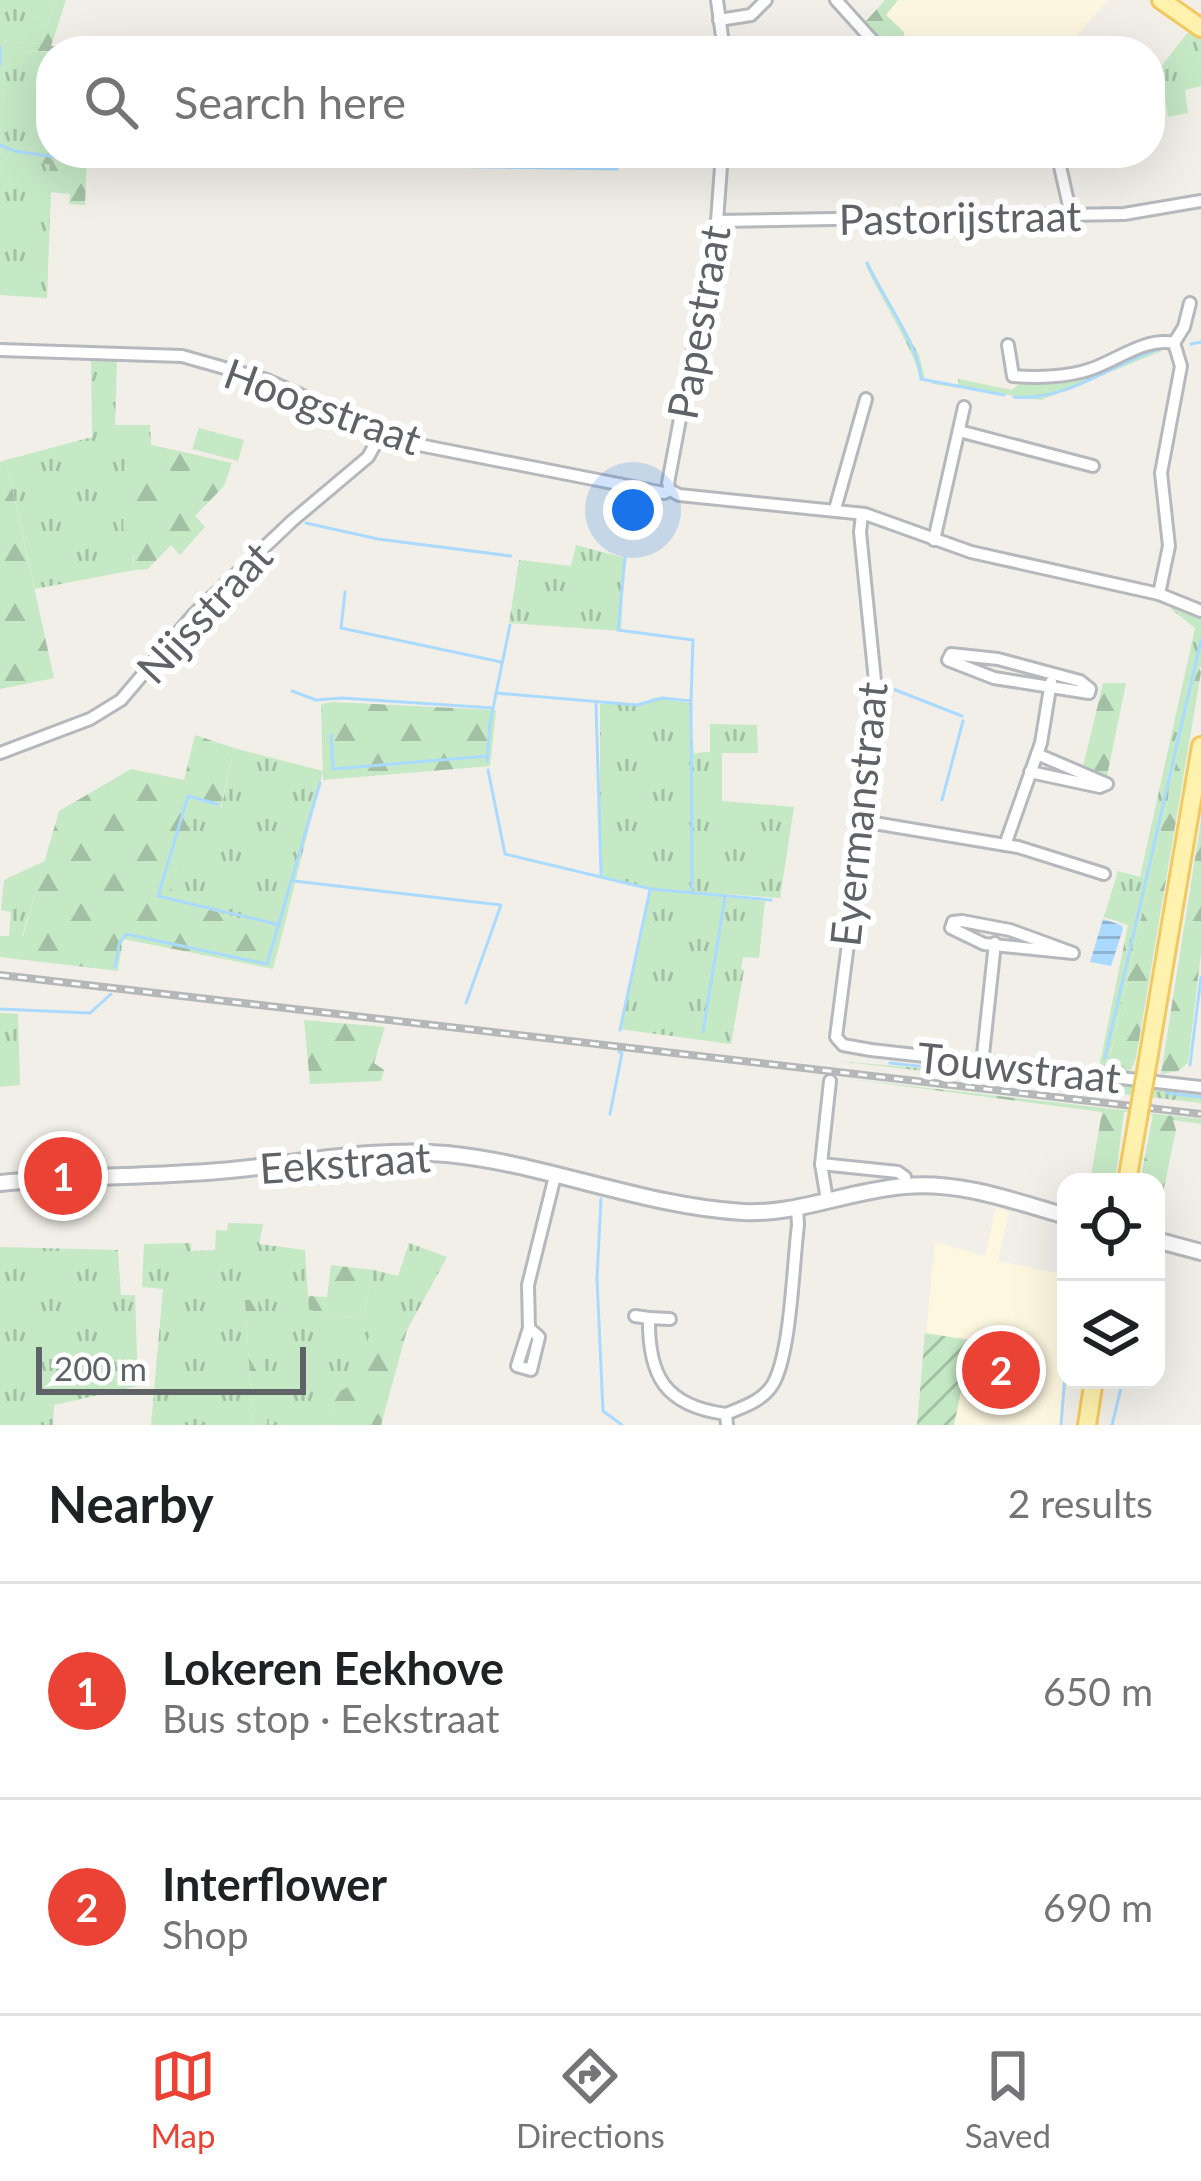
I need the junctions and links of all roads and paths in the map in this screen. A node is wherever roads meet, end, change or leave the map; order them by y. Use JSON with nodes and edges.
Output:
{"nodes":[{"id":1,"x":717,"y":0,"type":"edge"},
{"id":2,"x":766,"y":0,"type":"edge"},
{"id":3,"x":836,"y":0,"type":"edge"},
{"id":4,"x":1161,"y":0,"type":"edge"},
{"id":5,"x":1178,"y":0,"type":"edge"},
{"id":6,"x":1201,"y":16,"type":"edge"},
{"id":7,"x":719,"y":20,"type":"junction"},
{"id":8,"x":1201,"y":28,"type":"edge"},
{"id":9,"x":722,"y":36,"type":"edge"},
{"id":10,"x":868,"y":36,"type":"edge"},
{"id":11,"x":721,"y":168,"type":"edge"},
{"id":12,"x":1060,"y":168,"type":"edge"},
{"id":13,"x":1201,"y":201,"type":"edge"},
{"id":14,"x":1071,"y":215,"type":"junction"},
{"id":15,"x":717,"y":221,"type":"junction"},
{"id":16,"x":1190,"y":303,"type":"dead end"},
{"id":17,"x":1174,"y":343,"type":"junction"},
{"id":18,"x":1008,"y":345,"type":"dead end"},
{"id":19,"x":0,"y":350,"type":"edge"},
{"id":20,"x":866,"y":399,"type":"dead end"},
{"id":21,"x":964,"y":406,"type":"dead end"},
{"id":22,"x":959,"y":430,"type":"junction"},
{"id":23,"x":382,"y":432,"type":"junction"},
{"id":24,"x":1093,"y":466,"type":"dead end"},
{"id":25,"x":670,"y":490,"type":"junction"},
{"id":26,"x":835,"y":509,"type":"junction"},
{"id":27,"x":862,"y":514,"type":"junction"},
{"id":28,"x":934,"y":540,"type":"junction"},
{"id":29,"x":1160,"y":594,"type":"junction"},
{"id":30,"x":1197,"y":607,"type":"edge"},
{"id":31,"x":998,"y":659,"type":"junction"},
{"id":32,"x":1052,"y":673,"type":"junction"},
{"id":33,"x":994,"y":678,"type":"junction"},
{"id":34,"x":1049,"y":688,"type":"junction"},
{"id":35,"x":1201,"y":746,"type":"edge"},
{"id":36,"x":0,"y":753,"type":"edge"},
{"id":37,"x":1037,"y":754,"type":"junction"},
{"id":38,"x":1030,"y":772,"type":"junction"},
{"id":39,"x":862,"y":821,"type":"junction"},
{"id":40,"x":1005,"y":845,"type":"junction"},
{"id":41,"x":1104,"y":874,"type":"dead end"},
{"id":42,"x":997,"y":928,"type":"junction"},
{"id":43,"x":994,"y":946,"type":"junction"},
{"id":44,"x":838,"y":1042,"type":"joint"},
{"id":45,"x":982,"y":1064,"type":"junction"},
{"id":46,"x":830,"y":1081,"type":"dead end"},
{"id":47,"x":1201,"y":1087,"type":"edge"},
{"id":48,"x":821,"y":1164,"type":"junction"},
{"id":49,"x":1129,"y":1173,"type":"edge"},
{"id":50,"x":555,"y":1176,"type":"junction"},
{"id":51,"x":0,"y":1183,"type":"edge"},
{"id":52,"x":906,"y":1186,"type":"junction"},
{"id":53,"x":827,"y":1200,"type":"junction"},
{"id":54,"x":797,"y":1206,"type":"junction"},
{"id":55,"x":1057,"y":1214,"type":"edge"},
{"id":56,"x":1165,"y":1242,"type":"edge"},
{"id":57,"x":1201,"y":1252,"type":"edge"},
{"id":58,"x":634,"y":1316,"type":"dead end"},
{"id":59,"x":649,"y":1318,"type":"junction"},
{"id":60,"x":670,"y":1319,"type":"dead end"},
{"id":61,"x":529,"y":1328,"type":"dead end"},
{"id":62,"x":1093,"y":1389,"type":"edge"},
{"id":63,"x":727,"y":1419,"type":"edge"},
{"id":64,"x":1087,"y":1425,"type":"edge"}],
"edges":[{"from":1,"to":7,"type":"street"},
{"from":2,"to":7,"type":"street"},
{"from":3,"to":10,"type":"street"},
{"from":4,"to":8,"type":"main road"},
{"from":5,"to":6,"type":"main road"},
{"from":7,"to":9,"type":"street"},
{"from":11,"to":15,"type":"street","name":"Papestraat"},
{"from":12,"to":14,"type":"street"},
{"from":13,"to":14,"type":"street","name":"Pastorijstraat"},
{"from":14,"to":15,"type":"street","name":"Pastorijstraat"},
{"from":15,"to":25,"type":"street","name":"Papestraat"},
{"from":16,"to":17,"type":"street"},
{"from":17,"to":18,"type":"street"},
{"from":17,"to":29,"type":"street"},
{"from":19,"to":23,"type":"street","name":"Hoogstraat"},
{"from":20,"to":26,"type":"street"},
{"from":21,"to":22,"type":"street"},
{"from":22,"to":24,"type":"street"},
{"from":22,"to":28,"type":"street"},
{"from":23,"to":25,"type":"street","name":"Hoogstraat"},
{"from":23,"to":36,"type":"street","name":"Nijsstraat"},
{"from":25,"to":26,"type":"street","name":"Hoogstraat"},
{"from":26,"to":27,"type":"street","name":"Hoogstraat"},
{"from":27,"to":28,"type":"street","name":"Hoogstraat"},
{"from":27,"to":39,"type":"street","name":"Eyermanstraat"},
{"from":28,"to":29,"type":"street","name":"Hoogstraat"},
{"from":29,"to":30,"type":"street","name":"Hoogstraat"},
{"from":31,"to":32,"type":"street"},
{"from":31,"to":33,"type":"street"},
{"from":31,"to":33,"type":"street"},
{"from":32,"to":34,"type":"street"},
{"from":32,"to":34,"type":"street"},
{"from":33,"to":34,"type":"street"},
{"from":34,"to":37,"type":"street"},
{"from":35,"to":49,"type":"main road","bridge":true},
{"from":37,"to":38,"type":"street"},
{"from":37,"to":38,"type":"street"},
{"from":38,"to":40,"type":"street"},
{"from":39,"to":40,"type":"street"},
{"from":39,"to":44,"type":"street","name":"Eyermanstraat"},
{"from":40,"to":41,"type":"street"},
{"from":42,"to":43,"type":"street"},
{"from":42,"to":43,"type":"street"},
{"from":42,"to":43,"type":"street"},
{"from":43,"to":45,"type":"street"},
{"from":44,"to":45,"type":"street","name":"Touwstraat"},
{"from":45,"to":47,"type":"street","name":"Touwstraat"},
{"from":46,"to":48,"type":"street"},
{"from":48,"to":52,"type":"street","name":"Eekstraat"},
{"from":48,"to":53,"type":"street"},
{"from":50,"to":51,"type":"street","name":"Eekstraat"},
{"from":50,"to":54,"type":"street","name":"Eekstraat"},
{"from":50,"to":61,"type":"street"},
{"from":52,"to":53,"type":"street","name":"Eekstraat"},
{"from":52,"to":55,"type":"street","name":"Eekstraat"},
{"from":53,"to":54,"type":"street","name":"Eekstraat"},
{"from":54,"to":63,"type":"street"},
{"from":56,"to":57,"type":"street"},
{"from":58,"to":59,"type":"street"},
{"from":59,"to":60,"type":"street"},
{"from":59,"to":63,"type":"street"},
{"from":62,"to":64,"type":"main road"}]}
